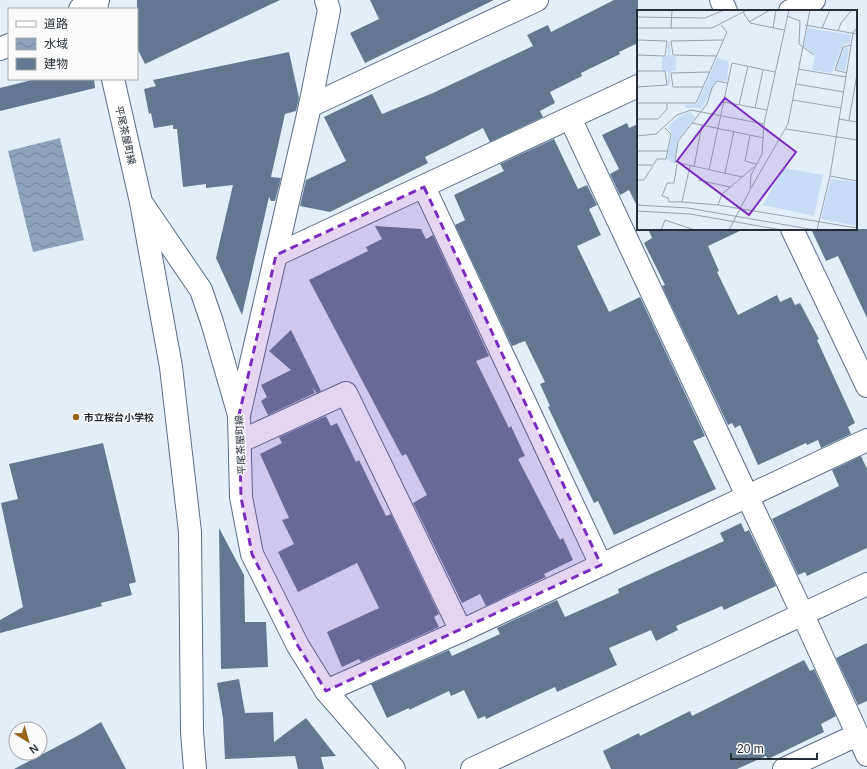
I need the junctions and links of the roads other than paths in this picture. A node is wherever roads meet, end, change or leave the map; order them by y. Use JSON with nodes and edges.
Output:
{"nodes":[{"id":1,"x":326,"y":0,"type":"edge"},
{"id":2,"x":537,"y":0,"type":"edge"},
{"id":3,"x":721,"y":0,"type":"edge"},
{"id":4,"x":814,"y":0,"type":"edge"},
{"id":5,"x":726,"y":10,"type":"edge"},
{"id":6,"x":792,"y":10,"type":"edge"},
{"id":7,"x":113,"y":80,"type":"edge"},
{"id":8,"x":637,"y":86,"type":"edge"},
{"id":9,"x":310,"y":106,"type":"junction"},
{"id":10,"x":570,"y":118,"type":"junction"},
{"id":11,"x":424,"y":187,"type":"junction"},
{"id":12,"x":141,"y":202,"type":"junction"},
{"id":13,"x":792,"y":230,"type":"edge"},
{"id":14,"x":276,"y":255,"type":"junction"},
{"id":15,"x":867,"y":386,"type":"edge"},
{"id":16,"x":239,"y":414,"type":"junction"},
{"id":17,"x":867,"y":440,"type":"edge"},
{"id":18,"x":241,"y":441,"type":"junction"},
{"id":19,"x":748,"y":497,"type":"junction"},
{"id":20,"x":601,"y":564,"type":"junction"},
{"id":21,"x":867,"y":584,"type":"edge"},
{"id":22,"x":803,"y":614,"type":"junction"},
{"id":23,"x":461,"y":631,"type":"junction"},
{"id":24,"x":326,"y":691,"type":"junction"},
{"id":25,"x":857,"y":735,"type":"junction"},
{"id":26,"x":867,"y":755,"type":"edge"},
{"id":27,"x":195,"y":769,"type":"edge"},
{"id":28,"x":394,"y":769,"type":"edge"},
{"id":29,"x":472,"y":769,"type":"edge"},
{"id":30,"x":784,"y":769,"type":"edge"}],
"edges":[{"from":1,"to":9,"type":"street"},
{"from":2,"to":9,"type":"street"},
{"from":3,"to":5,"type":"street"},
{"from":4,"to":6,"type":"street"},
{"from":7,"to":12,"type":"street","name":"平尾茶屋町線"},
{"from":8,"to":10,"type":"street"},
{"from":9,"to":14,"type":"street"},
{"from":10,"to":11,"type":"street"},
{"from":10,"to":19,"type":"street"},
{"from":11,"to":14,"type":"street"},
{"from":11,"to":20,"type":"street"},
{"from":12,"to":16,"type":"street","name":"平尾茶屋町線"},
{"from":12,"to":27,"type":"street"},
{"from":13,"to":15,"type":"street"},
{"from":14,"to":16,"type":"street"},
{"from":16,"to":18,"type":"street","name":"平尾茶屋町線"},
{"from":17,"to":19,"type":"street"},
{"from":18,"to":23,"type":"street"},
{"from":18,"to":24,"type":"street","name":"平尾茶屋町線"},
{"from":19,"to":20,"type":"street"},
{"from":19,"to":22,"type":"street"},
{"from":20,"to":23,"type":"street"},
{"from":21,"to":22,"type":"street"},
{"from":22,"to":25,"type":"street"},
{"from":22,"to":29,"type":"street"},
{"from":23,"to":24,"type":"street"},
{"from":24,"to":28,"type":"street","name":"平尾茶屋町線"},
{"from":25,"to":26,"type":"street"},
{"from":25,"to":30,"type":"street"}]}
